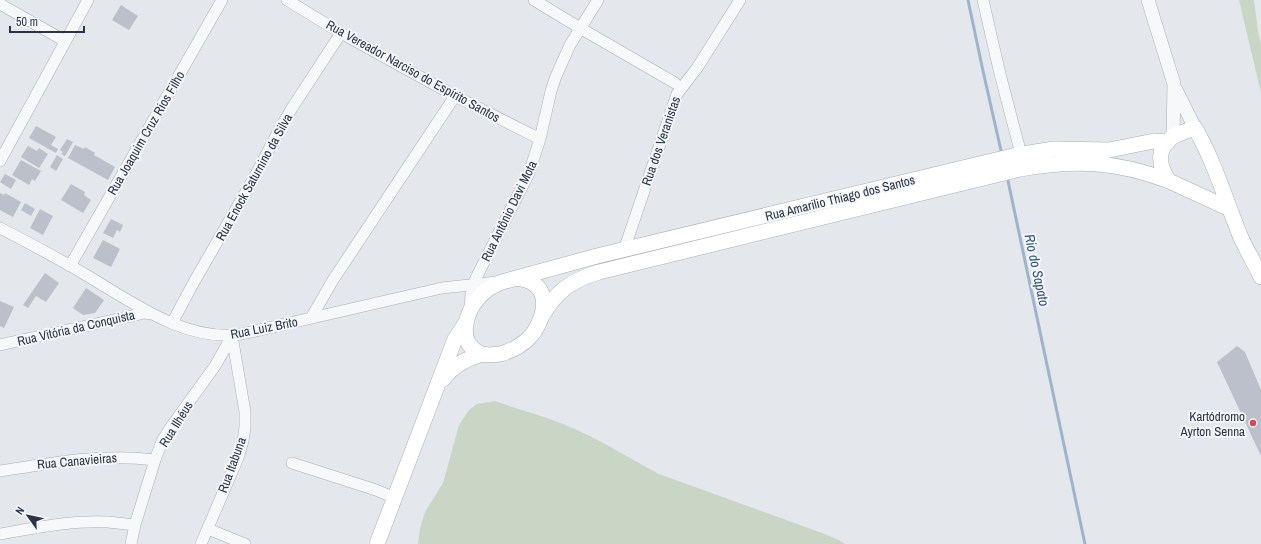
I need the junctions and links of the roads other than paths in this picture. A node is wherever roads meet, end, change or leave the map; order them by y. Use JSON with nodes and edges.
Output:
{"nodes":[{"id":1,"x":88,"y":0,"type":"edge"},
{"id":2,"x":222,"y":0,"type":"edge"},
{"id":3,"x":287,"y":0,"type":"edge"},
{"id":4,"x":534,"y":0,"type":"edge"},
{"id":5,"x":598,"y":0,"type":"edge"},
{"id":6,"x":740,"y":0,"type":"edge"},
{"id":7,"x":983,"y":0,"type":"edge"},
{"id":8,"x":1148,"y":0,"type":"edge"},
{"id":9,"x":0,"y":4,"type":"edge"},
{"id":10,"x":580,"y":28,"type":"junction"},
{"id":11,"x":341,"y":33,"type":"junction"},
{"id":12,"x":65,"y":41,"type":"junction"},
{"id":13,"x":675,"y":83,"type":"dead end"},
{"id":14,"x":1175,"y":89,"type":"junction"},
{"id":15,"x":455,"y":96,"type":"junction"},
{"id":16,"x":1195,"y":128,"type":"junction"},
{"id":17,"x":540,"y":139,"type":"junction"},
{"id":18,"x":1170,"y":140,"type":"junction"},
{"id":19,"x":1019,"y":154,"type":"junction"},
{"id":20,"x":0,"y":161,"type":"edge"},
{"id":21,"x":1169,"y":181,"type":"junction"},
{"id":22,"x":1230,"y":209,"type":"junction"},
{"id":23,"x":0,"y":228,"type":"edge"},
{"id":24,"x":624,"y":250,"type":"junction"},
{"id":25,"x":70,"y":266,"type":"junction"},
{"id":26,"x":534,"y":273,"type":"junction"},
{"id":27,"x":1261,"y":277,"type":"edge"},
{"id":28,"x":516,"y":278,"type":"junction"},
{"id":29,"x":502,"y":282,"type":"junction"},
{"id":30,"x":473,"y":285,"type":"junction"},
{"id":31,"x":554,"y":299,"type":"junction"},
{"id":32,"x":152,"y":314,"type":"junction"},
{"id":33,"x":468,"y":317,"type":"junction"},
{"id":34,"x":542,"y":317,"type":"junction"},
{"id":35,"x":311,"y":318,"type":"junction"},
{"id":36,"x":172,"y":323,"type":"junction"},
{"id":37,"x":232,"y":336,"type":"junction"},
{"id":38,"x":0,"y":345,"type":"edge"},
{"id":39,"x":482,"y":354,"type":"junction"},
{"id":40,"x":439,"y":384,"type":"junction"},
{"id":41,"x":155,"y":460,"type":"junction"},
{"id":42,"x":292,"y":463,"type":"dead end"},
{"id":43,"x":0,"y":471,"type":"edge"},
{"id":44,"x":395,"y":498,"type":"junction"},
{"id":45,"x":136,"y":525,"type":"junction"},
{"id":46,"x":208,"y":529,"type":"junction"},
{"id":47,"x":0,"y":534,"type":"edge"},
{"id":48,"x":131,"y":544,"type":"edge"},
{"id":49,"x":201,"y":544,"type":"edge"},
{"id":50,"x":245,"y":544,"type":"edge"},
{"id":51,"x":377,"y":544,"type":"edge"}],
"edges":[{"from":1,"to":12,"type":"street"},
{"from":2,"to":25,"type":"street","name":"Rua Joaquim Cruz Rios Filho"},
{"from":3,"to":11,"type":"street","name":"Rua Vereador Narciso do Espírito Santos"},
{"from":4,"to":10,"type":"street"},
{"from":5,"to":10,"type":"street","name":"Rua Antônio Davi Mota"},
{"from":6,"to":24,"type":"street","name":"Rua dos Veranistas"},
{"from":7,"to":19,"type":"street"},
{"from":8,"to":14,"type":"street"},
{"from":9,"to":12,"type":"street"},
{"from":10,"to":13,"type":"street"},
{"from":10,"to":17,"type":"street","name":"Rua Antônio Davi Mota"},
{"from":11,"to":15,"type":"street","name":"Rua Vereador Narciso do Espírito Santos"},
{"from":11,"to":36,"type":"street","name":"Rua Enock Saturnino da Silva"},
{"from":12,"to":20,"type":"street"},
{"from":14,"to":16,"type":"street"},
{"from":14,"to":18,"type":"street"},
{"from":15,"to":17,"type":"street","name":"Rua Vereador Narciso do Espírito Santos"},
{"from":15,"to":35,"type":"street"},
{"from":16,"to":18,"type":"main road"},
{"from":16,"to":22,"type":"main road"},
{"from":17,"to":30,"type":"street","name":"Rua Antônio Davi Mota"},
{"from":18,"to":19,"type":"main road","name":"Rua Amarilio Thiago dos Santos"},
{"from":18,"to":21,"type":"main road"},
{"from":19,"to":24,"type":"main road","name":"Rua Amarilio Thiago dos Santos"},
{"from":21,"to":22,"type":"main road","name":"Rua Amarilio Thiago dos Santos"},
{"from":21,"to":31,"type":"main road","name":"Rua Amarilio Thiago dos Santos"},
{"from":22,"to":27,"type":"main road"},
{"from":23,"to":25,"type":"street","name":"Rua Luiz Brito"},
{"from":24,"to":26,"type":"main road","name":"Rua Amarilio Thiago dos Santos"},
{"from":25,"to":32,"type":"street","name":"Rua Luiz Brito"},
{"from":26,"to":28,"type":"main road","name":"Rua Amarilio Thiago dos Santos"},
{"from":26,"to":31,"type":"main road"},
{"from":28,"to":29,"type":"main road"},
{"from":28,"to":34,"type":"main road"},
{"from":29,"to":30,"type":"street","name":"Rua Luiz Brito"},
{"from":29,"to":33,"type":"main road"},
{"from":30,"to":33,"type":"street","name":"Rua Antônio Davi Mota"},
{"from":30,"to":35,"type":"street","name":"Rua Luiz Brito"},
{"from":31,"to":34,"type":"main road","name":"Rua Amarilio Thiago dos Santos"},
{"from":32,"to":36,"type":"street","name":"Rua Luiz Brito"},
{"from":32,"to":38,"type":"street","name":"Rua Vitória da Conquista"},
{"from":33,"to":39,"type":"main road"},
{"from":33,"to":40,"type":"main road"},
{"from":34,"to":39,"type":"main road"},
{"from":35,"to":37,"type":"street","name":"Rua Luiz Brito"},
{"from":36,"to":37,"type":"street","name":"Rua Luiz Brito"},
{"from":37,"to":41,"type":"street","name":"Rua Ilhéus"},
{"from":37,"to":46,"type":"street","name":"Rua Itabuna"},
{"from":39,"to":40,"type":"main road"},
{"from":40,"to":44,"type":"main road"},
{"from":41,"to":43,"type":"street","name":"Rua Canavieiras"},
{"from":41,"to":45,"type":"street","name":"Rua Ilhéus"},
{"from":42,"to":44,"type":"street"},
{"from":44,"to":51,"type":"main road"},
{"from":45,"to":47,"type":"street"},
{"from":45,"to":48,"type":"street","name":"Rua Ilhéus"},
{"from":46,"to":49,"type":"street","name":"Rua Itabuna"},
{"from":46,"to":50,"type":"street"}]}
